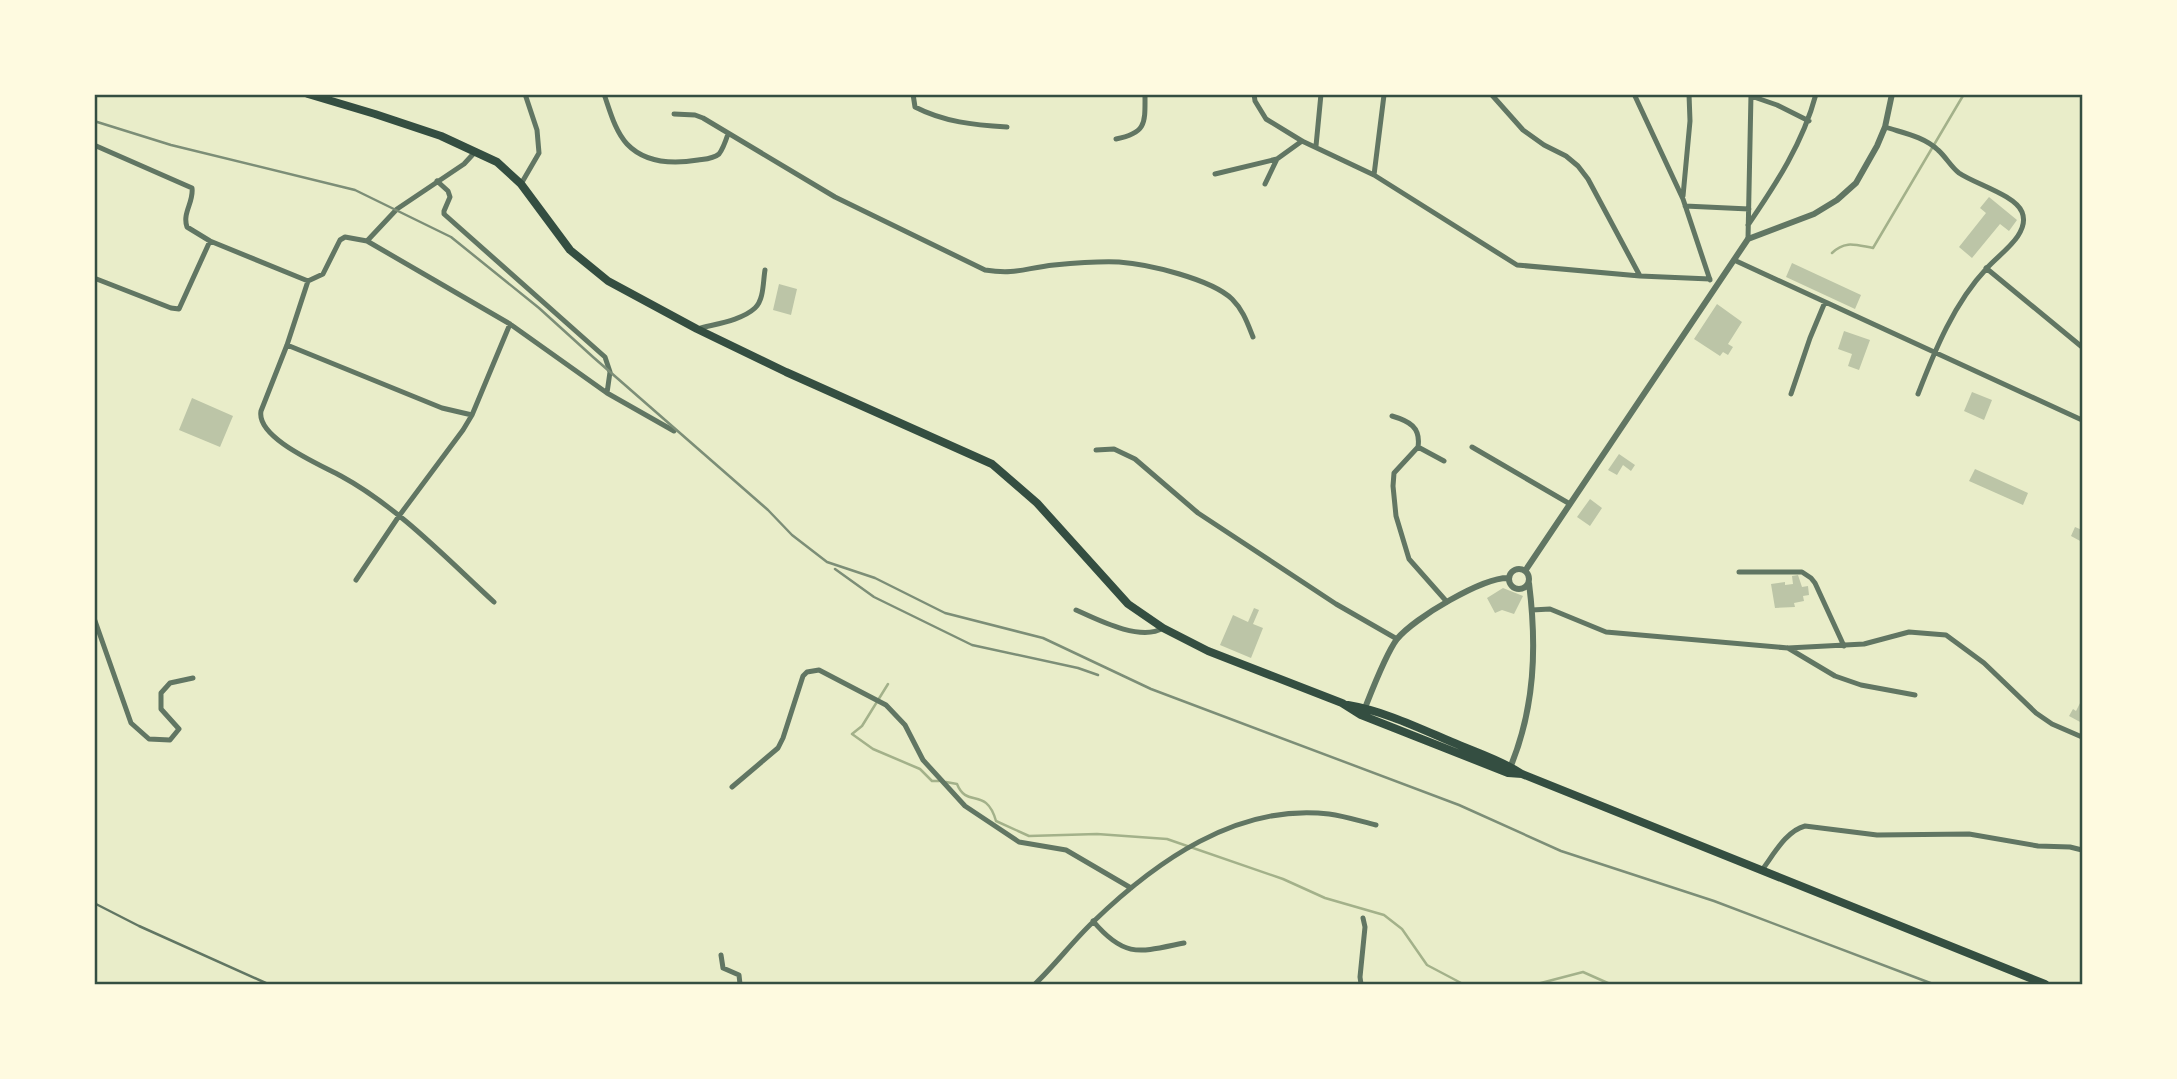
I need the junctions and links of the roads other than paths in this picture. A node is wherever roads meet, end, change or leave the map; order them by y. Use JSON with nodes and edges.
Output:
{"nodes":[{"id":1,"x":307,"y":94,"type":"edge"},
{"id":2,"x":525,"y":94,"type":"edge"},
{"id":3,"x":604,"y":94,"type":"edge"},
{"id":4,"x":914,"y":94,"type":"edge"},
{"id":5,"x":1145,"y":94,"type":"edge"},
{"id":6,"x":1254,"y":94,"type":"edge"},
{"id":7,"x":1321,"y":94,"type":"edge"},
{"id":8,"x":1491,"y":94,"type":"edge"},
{"id":9,"x":1634,"y":94,"type":"edge"},
{"id":10,"x":1689,"y":94,"type":"edge"},
{"id":11,"x":1816,"y":94,"type":"edge"},
{"id":12,"x":1892,"y":94,"type":"edge"},
{"id":13,"x":1384,"y":95,"type":"edge"},
{"id":14,"x":1751,"y":95,"type":"edge"},
{"id":15,"x":674,"y":114,"type":"dead end"},
{"id":16,"x":1809,"y":121,"type":"junction"},
{"id":17,"x":1007,"y":127,"type":"dead end"},
{"id":18,"x":1885,"y":127,"type":"junction"},
{"id":19,"x":728,"y":134,"type":"junction"},
{"id":20,"x":1116,"y":139,"type":"dead end"},
{"id":21,"x":1302,"y":141,"type":"junction"},
{"id":22,"x":94,"y":145,"type":"edge"},
{"id":23,"x":1316,"y":146,"type":"junction"},
{"id":24,"x":476,"y":151,"type":"junction"},
{"id":25,"x":1277,"y":159,"type":"junction"},
{"id":26,"x":1215,"y":174,"type":"dead end"},
{"id":27,"x":1374,"y":175,"type":"junction"},
{"id":28,"x":437,"y":181,"type":"junction"},
{"id":29,"x":522,"y":184,"type":"junction"},
{"id":30,"x":1265,"y":184,"type":"dead end"},
{"id":31,"x":1684,"y":203,"type":"junction"},
{"id":32,"x":1749,"y":209,"type":"junction"},
{"id":33,"x":1748,"y":225,"type":"junction"},
{"id":34,"x":1748,"y":239,"type":"junction"},
{"id":35,"x":210,"y":241,"type":"junction"},
{"id":36,"x":367,"y":241,"type":"junction"},
{"id":37,"x":1734,"y":260,"type":"junction"},
{"id":38,"x":1986,"y":268,"type":"junction"},
{"id":39,"x":765,"y":270,"type":"dead end"},
{"id":40,"x":1640,"y":276,"type":"junction"},
{"id":41,"x":94,"y":278,"type":"edge"},
{"id":42,"x":1710,"y":279,"type":"junction"},
{"id":43,"x":308,"y":281,"type":"junction"},
{"id":44,"x":1715,"y":289,"type":"junction"},
{"id":45,"x":1825,"y":302,"type":"junction"},
{"id":46,"x":510,"y":324,"type":"junction"},
{"id":47,"x":697,"y":329,"type":"junction"},
{"id":48,"x":1253,"y":337,"type":"dead end"},
{"id":49,"x":287,"y":345,"type":"junction"},
{"id":50,"x":2082,"y":347,"type":"edge"},
{"id":51,"x":1936,"y":353,"type":"junction"},
{"id":52,"x":607,"y":393,"type":"junction"},
{"id":53,"x":1791,"y":394,"type":"dead end"},
{"id":54,"x":1918,"y":394,"type":"dead end"},
{"id":55,"x":472,"y":415,"type":"junction"},
{"id":56,"x":1392,"y":416,"type":"dead end"},
{"id":57,"x":2082,"y":420,"type":"edge"},
{"id":58,"x":674,"y":431,"type":"dead end"},
{"id":59,"x":1418,"y":447,"type":"junction"},
{"id":60,"x":1472,"y":447,"type":"dead end"},
{"id":61,"x":1096,"y":450,"type":"dead end"},
{"id":62,"x":1444,"y":461,"type":"dead end"},
{"id":63,"x":1570,"y":504,"type":"junction"},
{"id":64,"x":399,"y":516,"type":"junction"},
{"id":65,"x":1525,"y":571,"type":"junction"},
{"id":66,"x":1739,"y":572,"type":"dead end"},
{"id":67,"x":1509,"y":578,"type":"junction"},
{"id":68,"x":356,"y":580,"type":"dead end"},
{"id":69,"x":1528,"y":583,"type":"junction"},
{"id":70,"x":495,"y":602,"type":"dead end"},
{"id":71,"x":1447,"y":602,"type":"junction"},
{"id":72,"x":1076,"y":610,"type":"dead end"},
{"id":73,"x":1532,"y":610,"type":"junction"},
{"id":74,"x":94,"y":618,"type":"edge"},
{"id":75,"x":1163,"y":628,"type":"junction"},
{"id":76,"x":1397,"y":639,"type":"junction"},
{"id":77,"x":1844,"y":646,"type":"junction"},
{"id":78,"x":1788,"y":649,"type":"junction"},
{"id":79,"x":193,"y":678,"type":"dead end"},
{"id":80,"x":1915,"y":695,"type":"dead end"},
{"id":81,"x":1363,"y":711,"type":"junction"},
{"id":82,"x":2082,"y":737,"type":"edge"},
{"id":83,"x":1509,"y":770,"type":"junction"},
{"id":84,"x":732,"y":787,"type":"dead end"},
{"id":85,"x":1376,"y":825,"type":"dead end"},
{"id":86,"x":2082,"y":850,"type":"edge"},
{"id":87,"x":1762,"y":870,"type":"junction"},
{"id":88,"x":1130,"y":888,"type":"junction"},
{"id":89,"x":94,"y":903,"type":"edge"},
{"id":90,"x":1363,"y":918,"type":"dead end"},
{"id":91,"x":1093,"y":921,"type":"junction"},
{"id":92,"x":1184,"y":943,"type":"dead end"},
{"id":93,"x":721,"y":954,"type":"dead end"},
{"id":94,"x":268,"y":985,"type":"edge"},
{"id":95,"x":740,"y":985,"type":"edge"},
{"id":96,"x":1035,"y":985,"type":"edge"},
{"id":97,"x":1362,"y":985,"type":"edge"},
{"id":98,"x":2045,"y":985,"type":"edge"}],
"edges":[{"from":1,"to":24,"type":"main road"},
{"from":2,"to":29,"type":"street"},
{"from":3,"to":19,"type":"street"},
{"from":4,"to":17,"type":"street"},
{"from":5,"to":20,"type":"street"},
{"from":6,"to":21,"type":"street"},
{"from":7,"to":23,"type":"street"},
{"from":8,"to":40,"type":"street"},
{"from":9,"to":31,"type":"street"},
{"from":10,"to":31,"type":"street"},
{"from":11,"to":16,"type":"street"},
{"from":12,"to":18,"type":"street"},
{"from":13,"to":27,"type":"street"},
{"from":14,"to":16,"type":"street"},
{"from":14,"to":32,"type":"street"},
{"from":15,"to":19,"type":"street"},
{"from":16,"to":33,"type":"street"},
{"from":18,"to":34,"type":"street"},
{"from":18,"to":38,"type":"street"},
{"from":19,"to":48,"type":"street"},
{"from":21,"to":23,"type":"street"},
{"from":21,"to":25,"type":"street"},
{"from":22,"to":35,"type":"street"},
{"from":23,"to":27,"type":"street"},
{"from":24,"to":28,"type":"street"},
{"from":24,"to":29,"type":"main road"},
{"from":25,"to":26,"type":"street"},
{"from":25,"to":30,"type":"street"},
{"from":27,"to":40,"type":"street"},
{"from":28,"to":36,"type":"street"},
{"from":28,"to":52,"type":"street"},
{"from":29,"to":47,"type":"main road"},
{"from":31,"to":32,"type":"street"},
{"from":31,"to":42,"type":"street"},
{"from":32,"to":33,"type":"street"},
{"from":33,"to":34,"type":"street"},
{"from":34,"to":37,"type":"street"},
{"from":35,"to":41,"type":"street"},
{"from":35,"to":43,"type":"street"},
{"from":36,"to":43,"type":"street"},
{"from":36,"to":46,"type":"street"},
{"from":37,"to":44,"type":"street"},
{"from":37,"to":45,"type":"street"},
{"from":38,"to":50,"type":"street"},
{"from":38,"to":51,"type":"street"},
{"from":39,"to":47,"type":"street"},
{"from":40,"to":42,"type":"street"},
{"from":42,"to":44,"type":"street"},
{"from":43,"to":49,"type":"street"},
{"from":44,"to":63,"type":"street"},
{"from":45,"to":51,"type":"street"},
{"from":45,"to":53,"type":"street"},
{"from":46,"to":52,"type":"street"},
{"from":46,"to":55,"type":"street"},
{"from":47,"to":75,"type":"main road"},
{"from":49,"to":55,"type":"street"},
{"from":49,"to":64,"type":"street"},
{"from":51,"to":54,"type":"street"},
{"from":51,"to":57,"type":"street"},
{"from":52,"to":58,"type":"street"},
{"from":55,"to":64,"type":"street"},
{"from":56,"to":59,"type":"street"},
{"from":59,"to":62,"type":"street"},
{"from":59,"to":71,"type":"street"},
{"from":60,"to":63,"type":"street"},
{"from":61,"to":76,"type":"street"},
{"from":63,"to":65,"type":"street"},
{"from":64,"to":68,"type":"street"},
{"from":64,"to":70,"type":"street"},
{"from":65,"to":67,"type":"street"},
{"from":65,"to":69,"type":"street"},
{"from":66,"to":77,"type":"street"},
{"from":67,"to":69,"type":"street"},
{"from":67,"to":71,"type":"street"},
{"from":69,"to":73,"type":"street"},
{"from":71,"to":76,"type":"street"},
{"from":72,"to":75,"type":"street"},
{"from":73,"to":78,"type":"street"},
{"from":73,"to":83,"type":"street"},
{"from":74,"to":79,"type":"street"},
{"from":75,"to":81,"type":"main road"},
{"from":76,"to":81,"type":"street"},
{"from":77,"to":78,"type":"street"},
{"from":77,"to":82,"type":"street"},
{"from":78,"to":80,"type":"street"},
{"from":81,"to":83,"type":"main road"},
{"from":83,"to":87,"type":"main road"},
{"from":84,"to":88,"type":"street"},
{"from":85,"to":88,"type":"street"},
{"from":86,"to":87,"type":"street"},
{"from":87,"to":98,"type":"main road"},
{"from":88,"to":91,"type":"street"},
{"from":89,"to":94,"type":"lane"},
{"from":90,"to":97,"type":"street"},
{"from":91,"to":92,"type":"street"},
{"from":91,"to":96,"type":"street"},
{"from":93,"to":95,"type":"street"}]}
